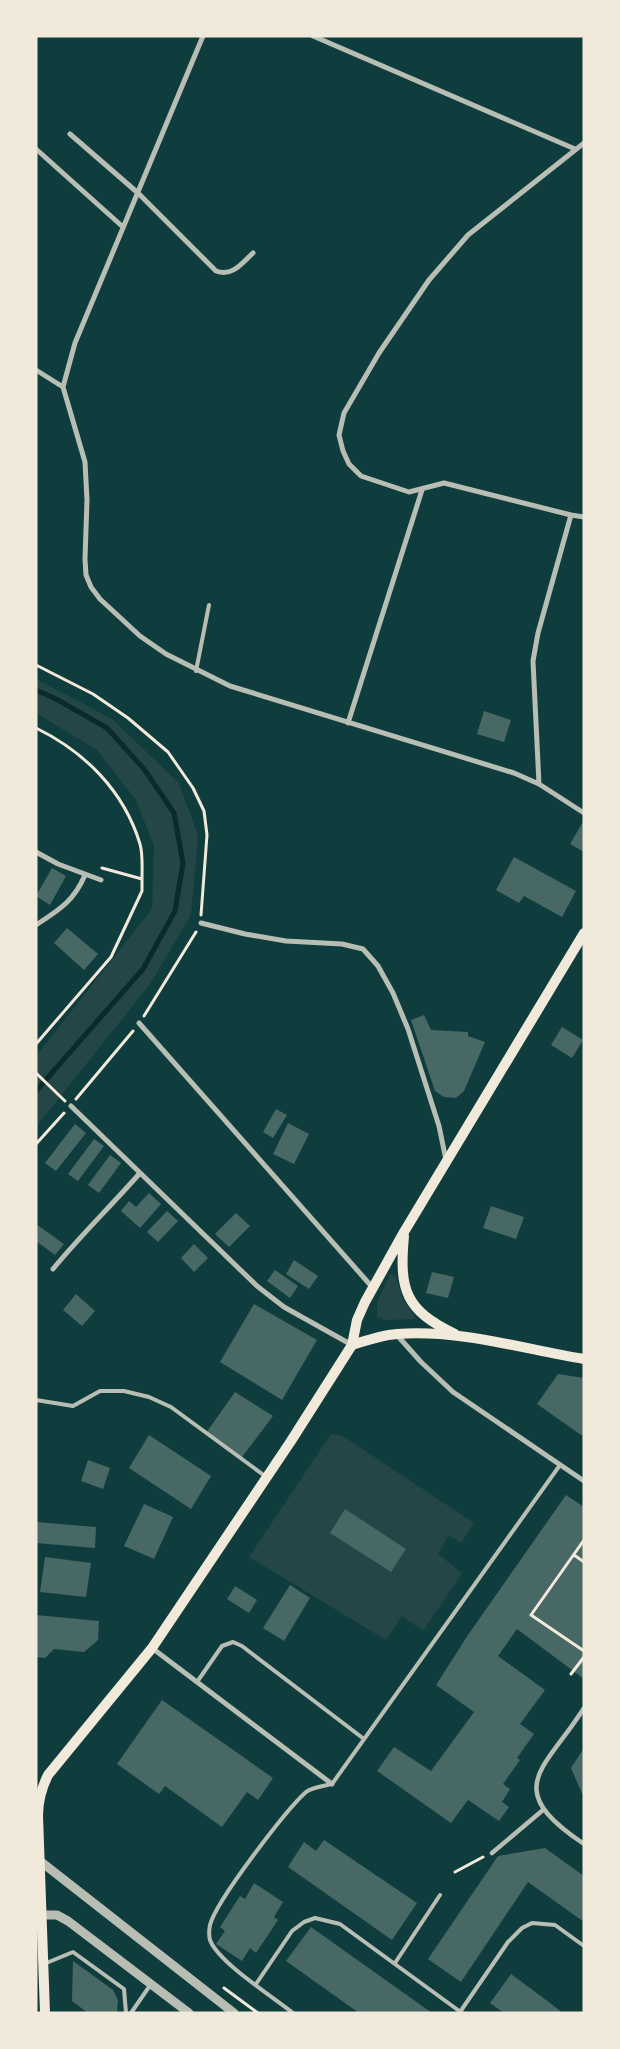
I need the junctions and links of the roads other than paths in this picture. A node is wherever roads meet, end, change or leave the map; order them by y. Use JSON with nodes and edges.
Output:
{"nodes":[{"id":1,"x":203,"y":36,"type":"edge"},
{"id":2,"x":313,"y":36,"type":"edge"},
{"id":3,"x":70,"y":134,"type":"dead end"},
{"id":4,"x":584,"y":143,"type":"edge"},
{"id":5,"x":36,"y":149,"type":"edge"},
{"id":6,"x":574,"y":149,"type":"junction"},
{"id":7,"x":138,"y":193,"type":"junction"},
{"id":8,"x":123,"y":227,"type":"junction"},
{"id":9,"x":253,"y":253,"type":"dead end"},
{"id":10,"x":36,"y":370,"type":"edge"},
{"id":11,"x":64,"y":387,"type":"junction"},
{"id":12,"x":422,"y":490,"type":"junction"},
{"id":13,"x":572,"y":516,"type":"junction"},
{"id":14,"x":584,"y":517,"type":"edge"},
{"id":15,"x":209,"y":605,"type":"dead end"},
{"id":16,"x":196,"y":671,"type":"junction"},
{"id":17,"x":348,"y":723,"type":"junction"},
{"id":18,"x":538,"y":784,"type":"junction"},
{"id":19,"x":584,"y":813,"type":"edge"},
{"id":20,"x":36,"y":852,"type":"edge"},
{"id":21,"x":85,"y":875,"type":"junction"},
{"id":22,"x":101,"y":880,"type":"dead end"},
{"id":23,"x":201,"y":923,"type":"road end"},
{"id":24,"x":36,"y":925,"type":"edge"},
{"id":25,"x":584,"y":933,"type":"edge"},
{"id":26,"x":139,"y":1023,"type":"road end"},
{"id":27,"x":71,"y":1106,"type":"road end"},
{"id":28,"x":446,"y":1163,"type":"junction"},
{"id":29,"x":140,"y":1173,"type":"junction"},
{"id":30,"x":404,"y":1232,"type":"junction"},
{"id":31,"x":53,"y":1269,"type":"dead end"},
{"id":32,"x":373,"y":1288,"type":"junction"},
{"id":33,"x":396,"y":1334,"type":"junction"},
{"id":34,"x":461,"y":1336,"type":"junction"},
{"id":35,"x":352,"y":1345,"type":"junction"},
{"id":36,"x":584,"y":1359,"type":"edge"},
{"id":37,"x":36,"y":1400,"type":"edge"},
{"id":38,"x":560,"y":1465,"type":"junction"},
{"id":39,"x":267,"y":1477,"type":"junction"},
{"id":40,"x":584,"y":1481,"type":"edge"},
{"id":41,"x":152,"y":1648,"type":"junction"},
{"id":42,"x":197,"y":1682,"type":"junction"},
{"id":43,"x":584,"y":1708,"type":"edge"},
{"id":44,"x":364,"y":1738,"type":"junction"},
{"id":45,"x":332,"y":1784,"type":"junction"},
{"id":46,"x":37,"y":1798,"type":"edge"},
{"id":47,"x":543,"y":1810,"type":"junction"},
{"id":48,"x":584,"y":1844,"type":"edge"},
{"id":49,"x":492,"y":1853,"type":"road end"},
{"id":50,"x":40,"y":1861,"type":"junction"},
{"id":51,"x":440,"y":1895,"type":"dead end"},
{"id":52,"x":39,"y":1916,"type":"edge"},
{"id":53,"x":584,"y":1946,"type":"edge"},
{"id":54,"x":395,"y":1963,"type":"junction"},
{"id":55,"x":43,"y":1964,"type":"junction"},
{"id":56,"x":151,"y":1984,"type":"junction"},
{"id":57,"x":256,"y":1984,"type":"junction"},
{"id":58,"x":461,"y":2012,"type":"edge"},
{"id":59,"x":45,"y":2013,"type":"edge"},
{"id":60,"x":126,"y":2013,"type":"edge"},
{"id":61,"x":131,"y":2013,"type":"edge"},
{"id":62,"x":189,"y":2013,"type":"edge"},
{"id":63,"x":234,"y":2013,"type":"edge"},
{"id":64,"x":293,"y":2013,"type":"edge"}],
"edges":[{"from":1,"to":7,"type":"street"},
{"from":2,"to":6,"type":"street"},
{"from":3,"to":7,"type":"street"},
{"from":4,"to":6,"type":"street"},
{"from":5,"to":8,"type":"street"},
{"from":6,"to":12,"type":"street"},
{"from":7,"to":8,"type":"street"},
{"from":7,"to":9,"type":"street"},
{"from":8,"to":11,"type":"street"},
{"from":10,"to":11,"type":"street"},
{"from":11,"to":16,"type":"street"},
{"from":12,"to":13,"type":"street"},
{"from":12,"to":17,"type":"street"},
{"from":13,"to":14,"type":"street"},
{"from":13,"to":18,"type":"street"},
{"from":15,"to":16,"type":"lane"},
{"from":16,"to":17,"type":"street"},
{"from":17,"to":18,"type":"street"},
{"from":18,"to":19,"type":"street"},
{"from":20,"to":21,"type":"street"},
{"from":21,"to":22,"type":"street"},
{"from":21,"to":24,"type":"street"},
{"from":23,"to":28,"type":"street"},
{"from":25,"to":28,"type":"main road"},
{"from":26,"to":32,"type":"street"},
{"from":27,"to":29,"type":"street"},
{"from":28,"to":30,"type":"main road"},
{"from":29,"to":31,"type":"street"},
{"from":29,"to":35,"type":"street"},
{"from":30,"to":32,"type":"main road"},
{"from":30,"to":34,"type":"main road"},
{"from":32,"to":35,"type":"main road"},
{"from":33,"to":34,"type":"main road"},
{"from":33,"to":35,"type":"main road"},
{"from":33,"to":38,"type":"street"},
{"from":34,"to":36,"type":"main road"},
{"from":35,"to":39,"type":"main road"},
{"from":37,"to":39,"type":"lane"},
{"from":38,"to":40,"type":"street"},
{"from":38,"to":44,"type":"lane"},
{"from":39,"to":41,"type":"main road"},
{"from":41,"to":42,"type":"street"},
{"from":41,"to":46,"type":"main road"},
{"from":42,"to":44,"type":"lane"},
{"from":42,"to":45,"type":"street"},
{"from":43,"to":47,"type":"street"},
{"from":44,"to":45,"type":"lane"},
{"from":45,"to":57,"type":"lane"},
{"from":46,"to":50,"type":"main road"},
{"from":47,"to":48,"type":"street"},
{"from":47,"to":49,"type":"street"},
{"from":50,"to":52,"type":"main road"},
{"from":50,"to":63,"type":"street"},
{"from":51,"to":54,"type":"lane"},
{"from":52,"to":55,"type":"main road"},
{"from":52,"to":56,"type":"street"},
{"from":53,"to":58,"type":"lane"},
{"from":54,"to":57,"type":"lane"},
{"from":54,"to":58,"type":"lane"},
{"from":55,"to":59,"type":"main road"},
{"from":55,"to":60,"type":"lane"},
{"from":56,"to":61,"type":"lane"},
{"from":56,"to":62,"type":"street"},
{"from":57,"to":64,"type":"lane"}]}
